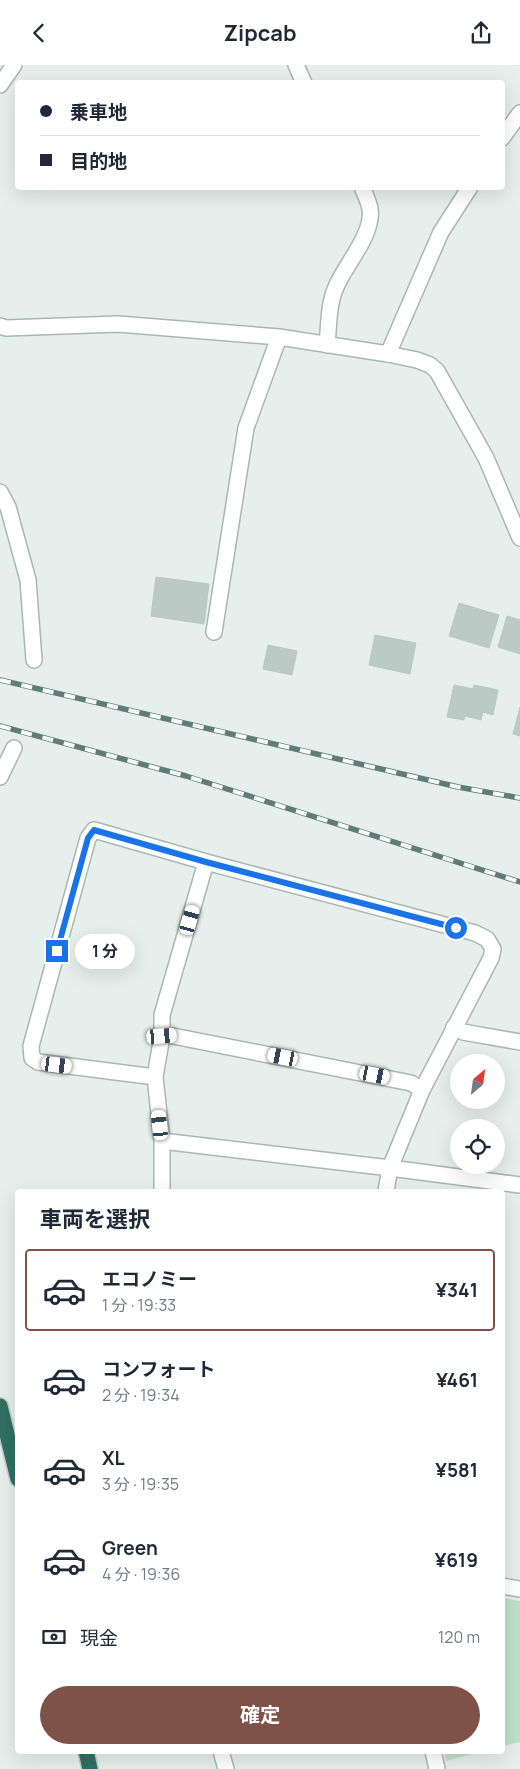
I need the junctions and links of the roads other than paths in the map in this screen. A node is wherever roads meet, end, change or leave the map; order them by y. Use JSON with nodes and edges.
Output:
{"nodes":[{"id":1,"x":14,"y":65,"type":"edge"},
{"id":2,"x":296,"y":65,"type":"edge"},
{"id":3,"x":303,"y":80,"type":"edge"},
{"id":4,"x":0,"y":85,"type":"edge"},
{"id":5,"x":520,"y":113,"type":"edge"},
{"id":6,"x":505,"y":134,"type":"edge"},
{"id":7,"x":363,"y":190,"type":"edge"},
{"id":8,"x":468,"y":190,"type":"edge"},
{"id":9,"x":0,"y":326,"type":"edge"},
{"id":10,"x":279,"y":337,"type":"junction"},
{"id":11,"x":327,"y":345,"type":"junction"},
{"id":12,"x":388,"y":354,"type":"junction"},
{"id":13,"x":0,"y":492,"type":"edge"},
{"id":14,"x":520,"y":538,"type":"edge"},
{"id":15,"x":214,"y":632,"type":"dead end"},
{"id":16,"x":34,"y":660,"type":"dead end"},
{"id":17,"x":14,"y":748,"type":"dead end"},
{"id":18,"x":0,"y":777,"type":"edge"},
{"id":19,"x":206,"y":862,"type":"junction"},
{"id":20,"x":454,"y":1027,"type":"junction"},
{"id":21,"x":162,"y":1036,"type":"junction"},
{"id":22,"x":520,"y":1042,"type":"edge"},
{"id":23,"x":155,"y":1077,"type":"junction"},
{"id":24,"x":422,"y":1090,"type":"junction"},
{"id":25,"x":162,"y":1141,"type":"junction"},
{"id":26,"x":390,"y":1168,"type":"junction"},
{"id":27,"x":520,"y":1185,"type":"edge"},
{"id":28,"x":162,"y":1189,"type":"edge"},
{"id":29,"x":386,"y":1189,"type":"edge"},
{"id":30,"x":0,"y":1406,"type":"edge"},
{"id":31,"x":15,"y":1467,"type":"edge"},
{"id":32,"x":505,"y":1586,"type":"edge"},
{"id":33,"x":520,"y":1589,"type":"edge"},
{"id":34,"x":87,"y":1754,"type":"edge"},
{"id":35,"x":433,"y":1754,"type":"edge"},
{"id":36,"x":90,"y":1769,"type":"edge"},
{"id":37,"x":437,"y":1769,"type":"edge"}],
"edges":[{"from":1,"to":4,"type":"street"},
{"from":2,"to":3,"type":"street"},
{"from":5,"to":6,"type":"street"},
{"from":7,"to":11,"type":"street"},
{"from":8,"to":12,"type":"street"},
{"from":9,"to":10,"type":"street"},
{"from":10,"to":11,"type":"street"},
{"from":10,"to":15,"type":"street"},
{"from":11,"to":12,"type":"street"},
{"from":12,"to":14,"type":"street"},
{"from":13,"to":16,"type":"street"},
{"from":17,"to":18,"type":"street"},
{"from":19,"to":20,"type":"street"},
{"from":19,"to":21,"type":"street"},
{"from":19,"to":23,"type":"street"},
{"from":20,"to":22,"type":"street"},
{"from":20,"to":24,"type":"street"},
{"from":21,"to":23,"type":"street"},
{"from":21,"to":24,"type":"street"},
{"from":23,"to":25,"type":"street"},
{"from":24,"to":26,"type":"street"},
{"from":25,"to":26,"type":"street"},
{"from":25,"to":28,"type":"street"},
{"from":26,"to":27,"type":"street"},
{"from":26,"to":29,"type":"street"},
{"from":30,"to":31,"type":"highway"},
{"from":32,"to":33,"type":"street"},
{"from":34,"to":36,"type":"highway"},
{"from":35,"to":37,"type":"street"}]}
